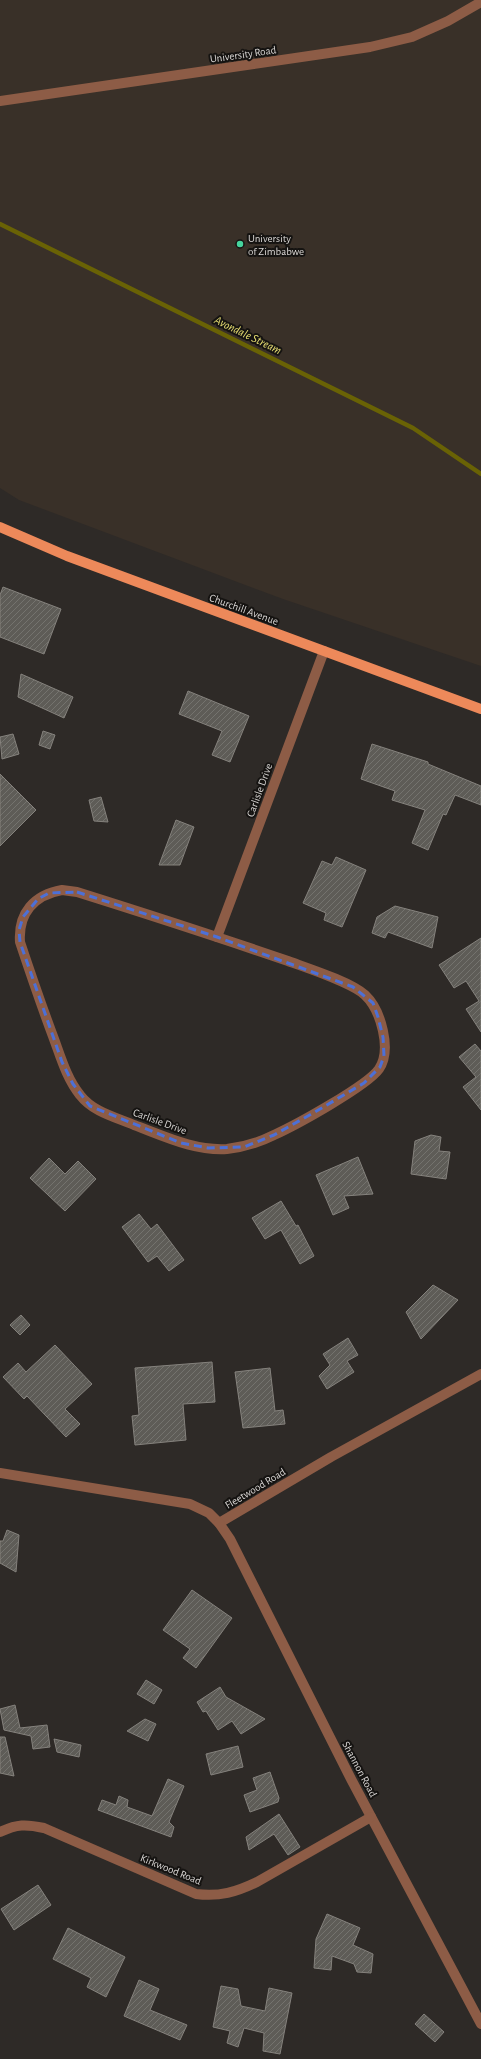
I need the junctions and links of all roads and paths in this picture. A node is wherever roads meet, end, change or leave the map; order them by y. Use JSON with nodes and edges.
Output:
{"nodes":[{"id":1,"x":481,"y":2,"type":"edge"},
{"id":2,"x":0,"y":101,"type":"edge"},
{"id":3,"x":0,"y":527,"type":"edge"},
{"id":4,"x":324,"y":651,"type":"junction"},
{"id":5,"x":481,"y":709,"type":"edge"},
{"id":6,"x":217,"y":936,"type":"junction"},
{"id":7,"x":481,"y":1374,"type":"edge"},
{"id":8,"x":0,"y":1473,"type":"edge"},
{"id":9,"x":219,"y":1523,"type":"junction"},
{"id":10,"x":371,"y":1816,"type":"junction"},
{"id":11,"x":0,"y":1832,"type":"edge"},
{"id":12,"x":481,"y":2024,"type":"edge"}],
"edges":[{"from":1,"to":2,"type":"street","name":"University Road"},
{"from":3,"to":4,"type":"main road","name":"Churchill Avenue"},
{"from":4,"to":5,"type":"main road","name":"Churchill Avenue"},
{"from":4,"to":6,"type":"street","name":"Carlisle Drive"},
{"from":6,"to":6,"type":"street","name":"Carlisle Drive"},
{"from":7,"to":9,"type":"street","name":"Fleetwood Road"},
{"from":8,"to":9,"type":"street","name":"Fleetwood Road"},
{"from":9,"to":10,"type":"street","name":"Shannon Road"},
{"from":10,"to":11,"type":"street","name":"Kirkwood Road"},
{"from":10,"to":12,"type":"street","name":"Shannon Road"}]}
